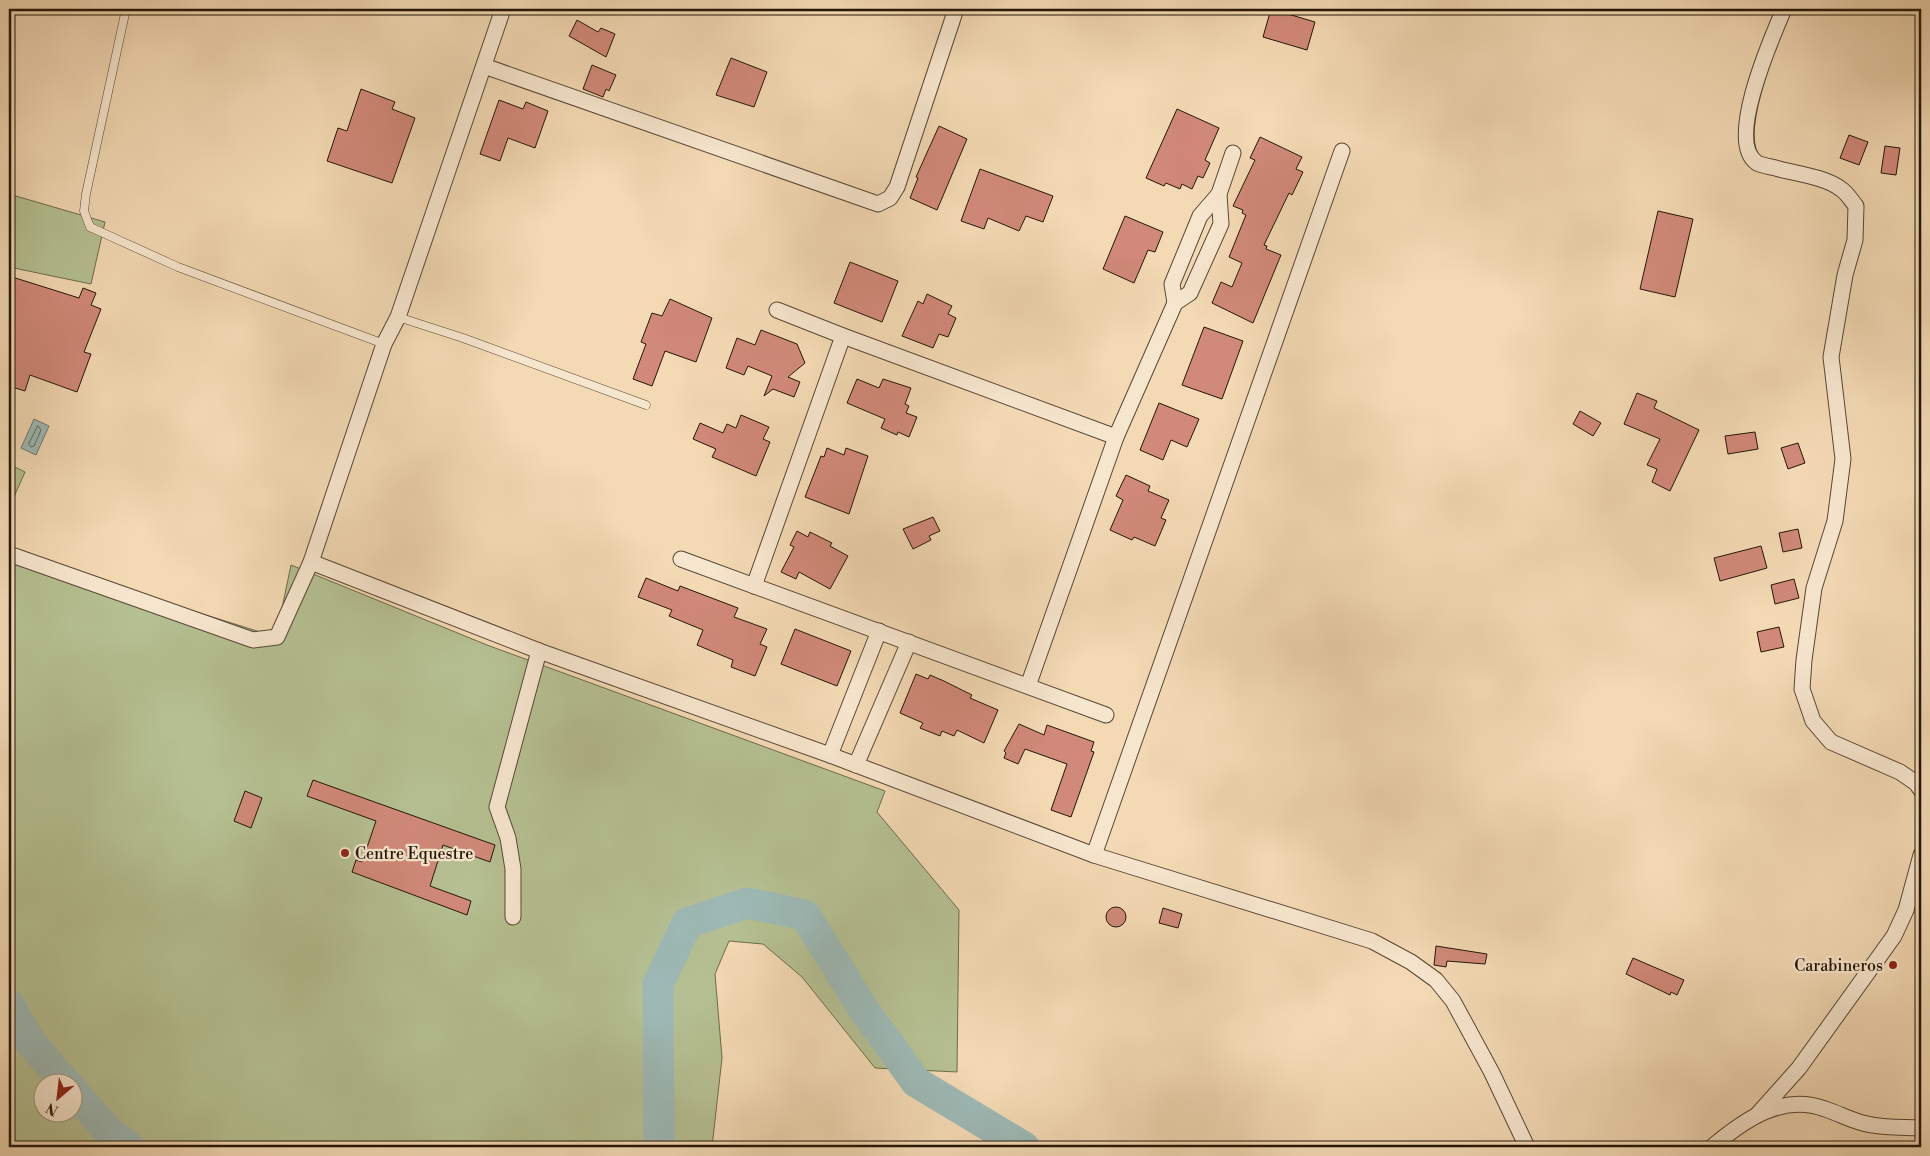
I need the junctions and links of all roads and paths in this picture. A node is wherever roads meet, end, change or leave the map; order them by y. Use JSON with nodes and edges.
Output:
{"nodes":[{"id":1,"x":126,"y":9,"type":"edge"},
{"id":2,"x":503,"y":9,"type":"edge"},
{"id":3,"x":956,"y":9,"type":"edge"},
{"id":4,"x":1784,"y":9,"type":"edge"},
{"id":5,"x":484,"y":66,"type":"junction"},
{"id":6,"x":1342,"y":151,"type":"dead end"},
{"id":7,"x":1233,"y":153,"type":"dead end"},
{"id":8,"x":1218,"y":194,"type":"junction"},
{"id":9,"x":1175,"y":302,"type":"junction"},
{"id":10,"x":777,"y":310,"type":"dead end"},
{"id":11,"x":398,"y":318,"type":"junction"},
{"id":12,"x":843,"y":336,"type":"junction"},
{"id":13,"x":384,"y":344,"type":"junction"},
{"id":14,"x":646,"y":405,"type":"dead end"},
{"id":15,"x":1116,"y":437,"type":"junction"},
{"id":16,"x":9,"y":554,"type":"edge"},
{"id":17,"x":681,"y":559,"type":"dead end"},
{"id":18,"x":310,"y":562,"type":"junction"},
{"id":19,"x":754,"y":586,"type":"junction"},
{"id":20,"x":879,"y":631,"type":"junction"},
{"id":21,"x":909,"y":642,"type":"junction"},
{"id":22,"x":539,"y":651,"type":"junction"},
{"id":23,"x":1028,"y":686,"type":"junction"},
{"id":24,"x":1106,"y":715,"type":"dead end"},
{"id":25,"x":830,"y":755,"type":"junction"},
{"id":26,"x":856,"y":765,"type":"junction"},
{"id":27,"x":1921,"y":790,"type":"edge"},
{"id":28,"x":1094,"y":855,"type":"junction"},
{"id":29,"x":1921,"y":856,"type":"edge"},
{"id":30,"x":513,"y":917,"type":"dead end"},
{"id":31,"x":1757,"y":1115,"type":"junction"},
{"id":32,"x":1921,"y":1128,"type":"edge"},
{"id":33,"x":1527,"y":1147,"type":"edge"},
{"id":34,"x":1712,"y":1147,"type":"edge"}],
"edges":[{"from":1,"to":13,"type":"lane"},
{"from":2,"to":5,"type":"street"},
{"from":3,"to":5,"type":"street"},
{"from":4,"to":27,"type":"street"},
{"from":5,"to":11,"type":"street"},
{"from":6,"to":28,"type":"street"},
{"from":7,"to":8,"type":"street"},
{"from":8,"to":9,"type":"street"},
{"from":8,"to":9,"type":"street"},
{"from":9,"to":15,"type":"street"},
{"from":10,"to":12,"type":"street"},
{"from":11,"to":13,"type":"street"},
{"from":11,"to":14,"type":"lane"},
{"from":12,"to":15,"type":"street"},
{"from":12,"to":19,"type":"street"},
{"from":13,"to":18,"type":"street"},
{"from":15,"to":23,"type":"street"},
{"from":16,"to":18,"type":"street"},
{"from":17,"to":19,"type":"street"},
{"from":18,"to":22,"type":"street"},
{"from":19,"to":20,"type":"street"},
{"from":20,"to":21,"type":"street"},
{"from":20,"to":25,"type":"street"},
{"from":21,"to":23,"type":"street"},
{"from":21,"to":26,"type":"street"},
{"from":22,"to":25,"type":"street"},
{"from":22,"to":30,"type":"street"},
{"from":23,"to":24,"type":"street"},
{"from":25,"to":26,"type":"street"},
{"from":26,"to":28,"type":"street"},
{"from":28,"to":33,"type":"street"},
{"from":29,"to":31,"type":"street"},
{"from":31,"to":32,"type":"street"},
{"from":31,"to":34,"type":"street"}]}
